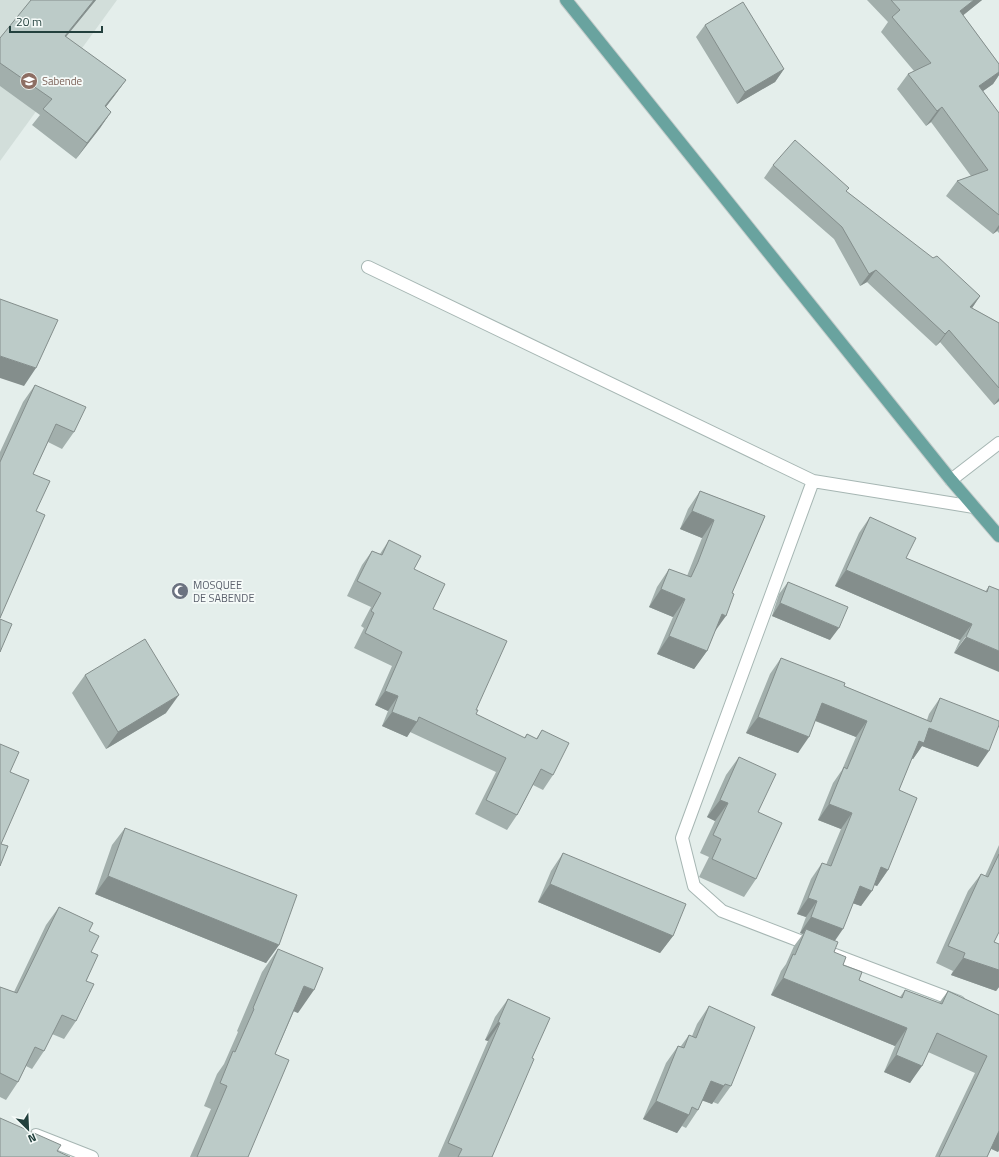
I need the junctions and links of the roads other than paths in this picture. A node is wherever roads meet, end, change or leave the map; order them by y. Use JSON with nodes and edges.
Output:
{"nodes":[{"id":1,"x":569,"y":1,"type":"edge"},
{"id":2,"x":368,"y":267,"type":"dead end"},
{"id":3,"x":999,"y":443,"type":"edge"},
{"id":4,"x":951,"y":480,"type":"junction"},
{"id":5,"x":813,"y":481,"type":"junction"},
{"id":6,"x":974,"y":507,"type":"junction"},
{"id":7,"x":999,"y":536,"type":"edge"},
{"id":8,"x":970,"y":1006,"type":"edge"},
{"id":9,"x":28,"y":1131,"type":"edge"},
{"id":10,"x":92,"y":1157,"type":"edge"}],
"edges":[{"from":1,"to":4,"type":"main road"},
{"from":2,"to":5,"type":"street"},
{"from":3,"to":4,"type":"street"},
{"from":4,"to":6,"type":"main road"},
{"from":5,"to":6,"type":"street"},
{"from":5,"to":8,"type":"street"},
{"from":6,"to":7,"type":"main road"},
{"from":9,"to":10,"type":"street"}]}
